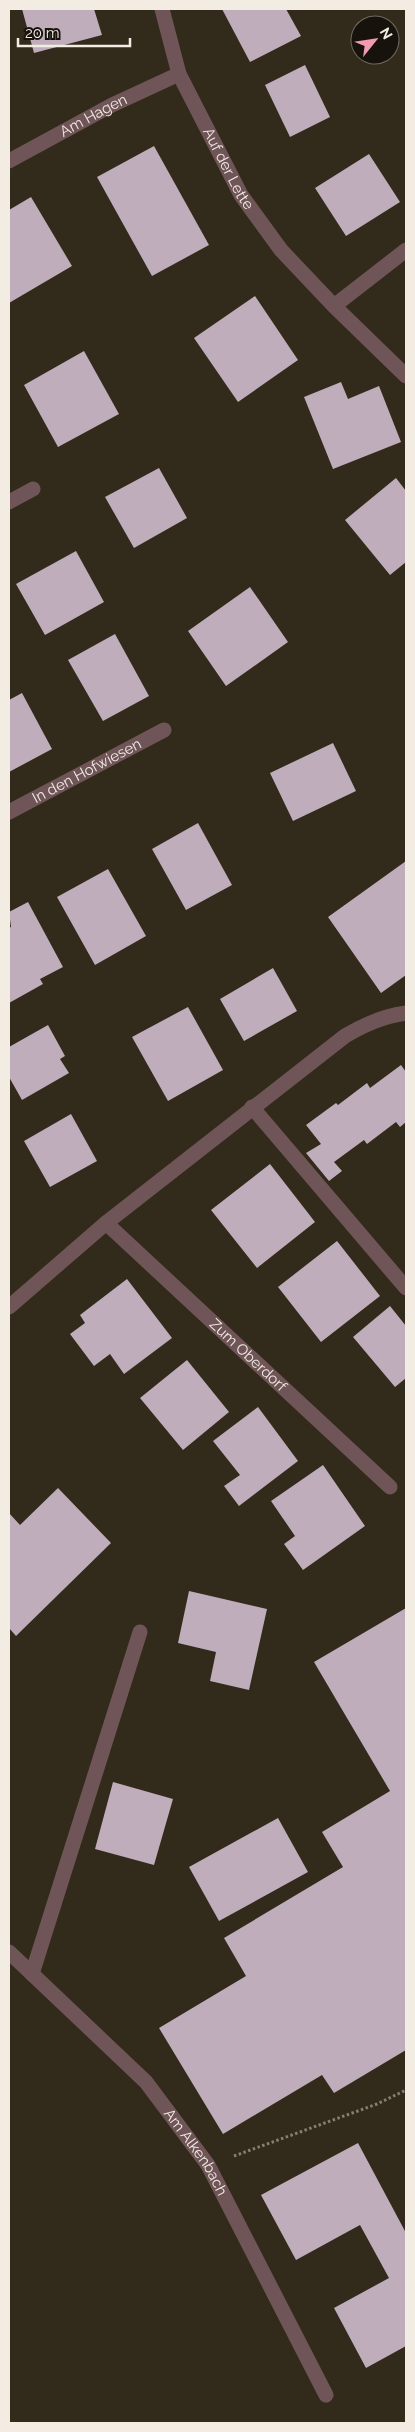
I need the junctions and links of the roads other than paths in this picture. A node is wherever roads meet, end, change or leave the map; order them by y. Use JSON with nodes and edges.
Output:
{"nodes":[{"id":1,"x":162,"y":9,"type":"edge"},
{"id":2,"x":180,"y":74,"type":"junction"},
{"id":3,"x":9,"y":161,"type":"edge"},
{"id":4,"x":406,"y":250,"type":"edge"},
{"id":5,"x":334,"y":306,"type":"junction"},
{"id":6,"x":406,"y":376,"type":"edge"},
{"id":7,"x":33,"y":489,"type":"dead end"},
{"id":8,"x":9,"y":502,"type":"edge"},
{"id":9,"x":164,"y":730,"type":"dead end"},
{"id":10,"x":9,"y":812,"type":"edge"},
{"id":11,"x":406,"y":1013,"type":"edge"},
{"id":12,"x":252,"y":1107,"type":"junction"},
{"id":13,"x":106,"y":1223,"type":"junction"},
{"id":14,"x":406,"y":1288,"type":"edge"},
{"id":15,"x":9,"y":1305,"type":"edge"},
{"id":16,"x":390,"y":1487,"type":"dead end"},
{"id":17,"x":140,"y":1632,"type":"dead end"},
{"id":18,"x":9,"y":1952,"type":"edge"},
{"id":19,"x":32,"y":1974,"type":"junction"},
{"id":20,"x":326,"y":2395,"type":"dead end"}],
"edges":[{"from":1,"to":2,"type":"street","name":"Auf der Lette"},
{"from":2,"to":3,"type":"street","name":"Am Hagen"},
{"from":2,"to":5,"type":"street","name":"Auf der Lette"},
{"from":4,"to":5,"type":"street"},
{"from":5,"to":6,"type":"street","name":"Auf der Lette"},
{"from":7,"to":8,"type":"street"},
{"from":9,"to":10,"type":"street","name":"In den Hofwiesen"},
{"from":11,"to":12,"type":"street"},
{"from":12,"to":13,"type":"street"},
{"from":12,"to":14,"type":"street"},
{"from":13,"to":15,"type":"street"},
{"from":13,"to":16,"type":"street","name":"Zum Oberdorf"},
{"from":17,"to":19,"type":"street"},
{"from":18,"to":19,"type":"street","name":"Am Alkenbach"},
{"from":19,"to":20,"type":"street","name":"Am Alkenbach"}]}
